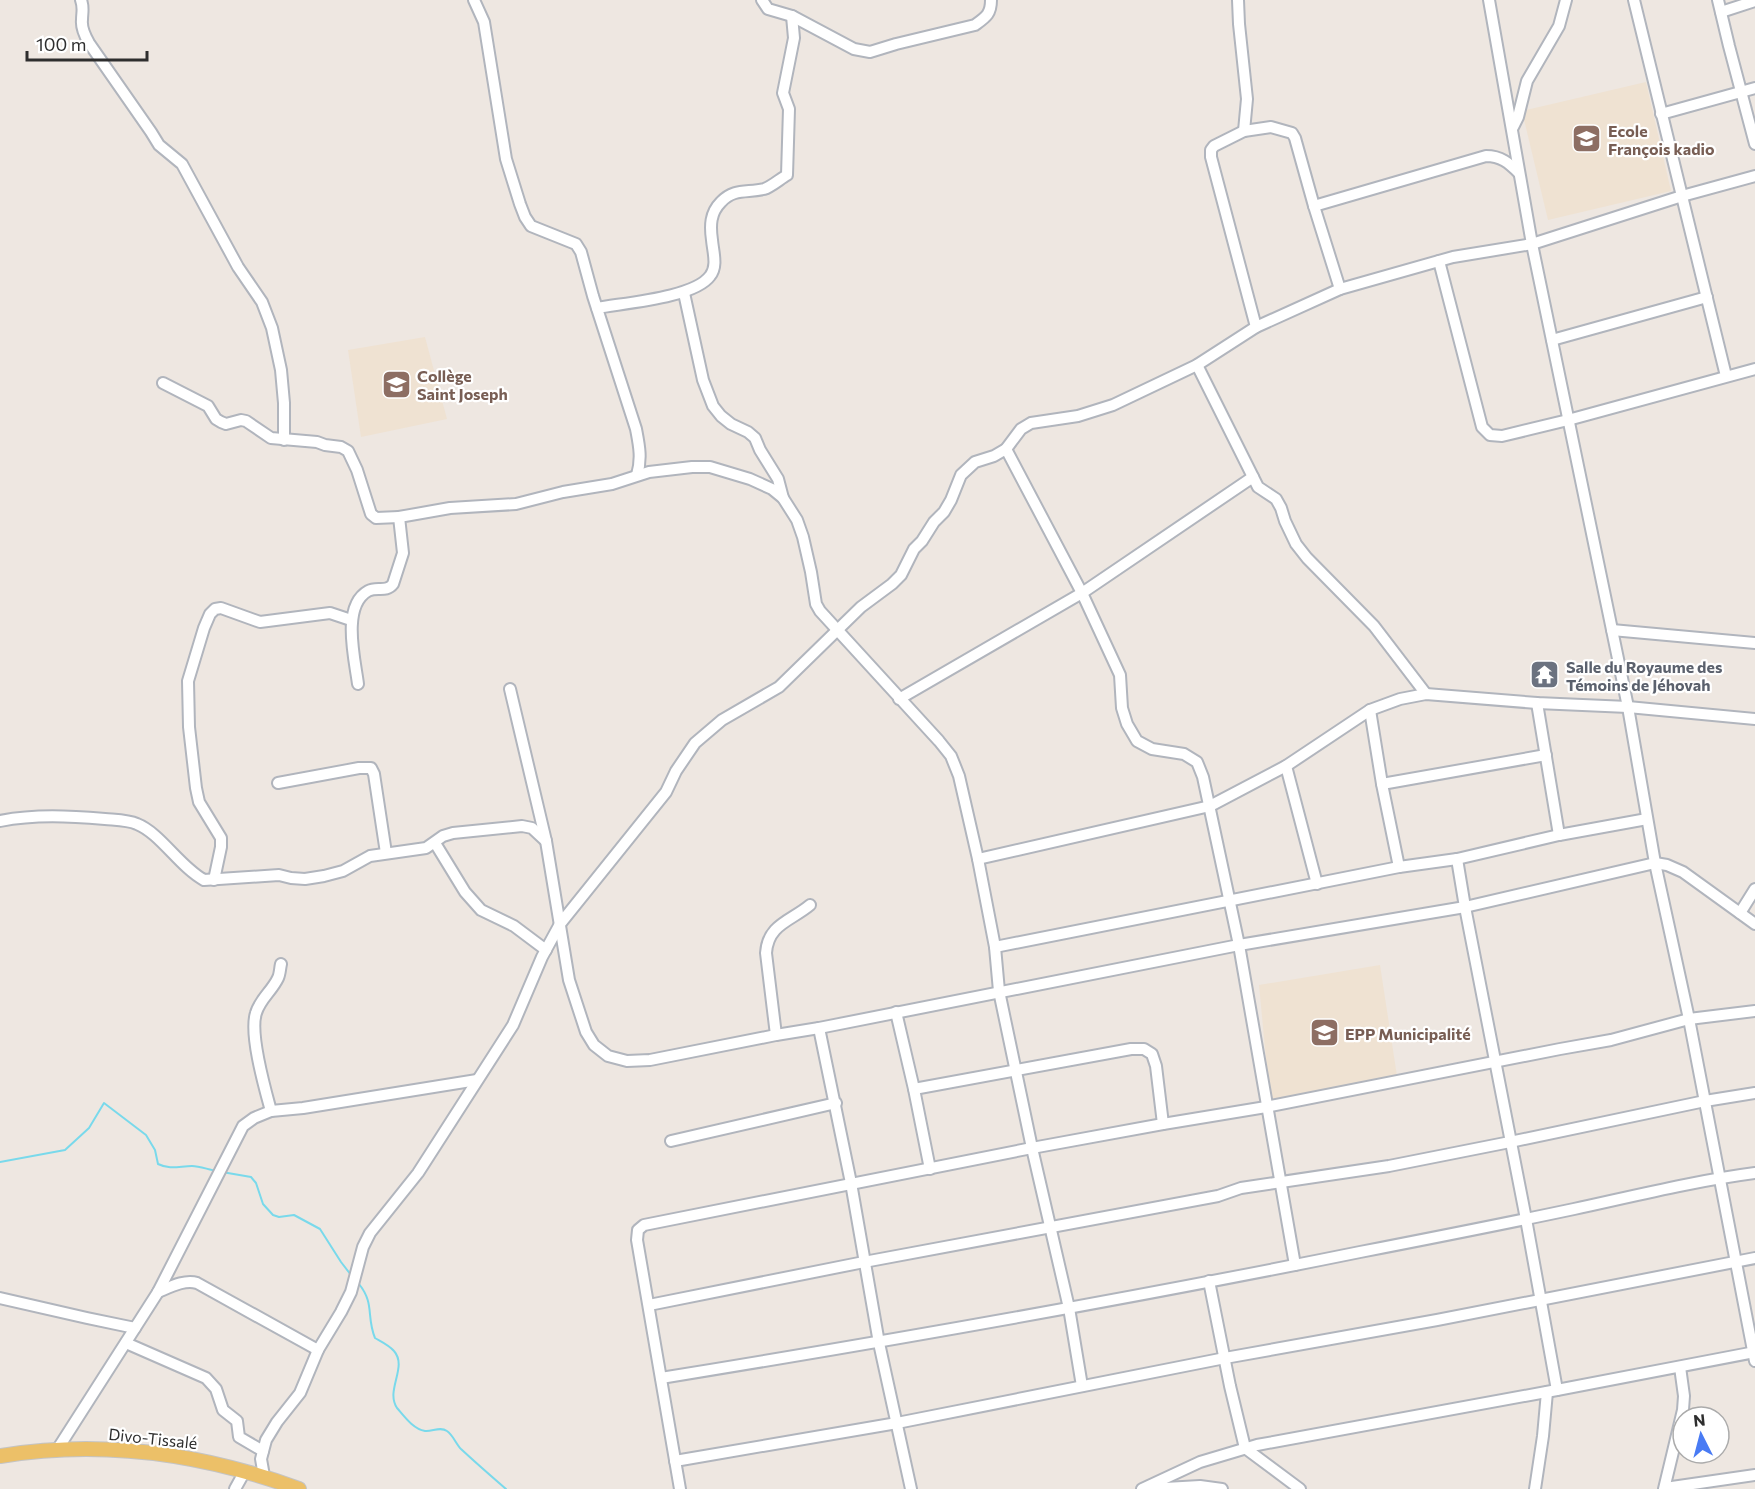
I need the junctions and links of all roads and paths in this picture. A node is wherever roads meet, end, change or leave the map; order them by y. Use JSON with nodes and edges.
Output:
{"nodes":[{"id":1,"x":81,"y":0,"type":"edge"},
{"id":2,"x":474,"y":0,"type":"edge"},
{"id":3,"x":762,"y":0,"type":"edge"},
{"id":4,"x":991,"y":0,"type":"edge"},
{"id":5,"x":1238,"y":0,"type":"edge"},
{"id":6,"x":1489,"y":0,"type":"edge"},
{"id":7,"x":1566,"y":0,"type":"edge"},
{"id":8,"x":1634,"y":0,"type":"edge"},
{"id":9,"x":1718,"y":0,"type":"edge"},
{"id":10,"x":1755,"y":1,"type":"edge"},
{"id":11,"x":1721,"y":12,"type":"junction"},
{"id":12,"x":792,"y":16,"type":"junction"},
{"id":13,"x":1755,"y":87,"type":"edge"},
{"id":14,"x":1741,"y":91,"type":"junction"},
{"id":15,"x":1661,"y":114,"type":"junction"},
{"id":16,"x":1513,"y":127,"type":"junction"},
{"id":17,"x":1244,"y":131,"type":"junction"},
{"id":18,"x":1755,"y":144,"type":"edge"},
{"id":19,"x":1519,"y":173,"type":"junction"},
{"id":20,"x":1755,"y":176,"type":"edge"},
{"id":21,"x":1682,"y":196,"type":"junction"},
{"id":22,"x":1314,"y":206,"type":"junction"},
{"id":23,"x":1532,"y":244,"type":"junction"},
{"id":24,"x":1439,"y":261,"type":"junction"},
{"id":25,"x":1340,"y":289,"type":"junction"},
{"id":26,"x":684,"y":293,"type":"junction"},
{"id":27,"x":1707,"y":297,"type":"junction"},
{"id":28,"x":597,"y":308,"type":"junction"},
{"id":29,"x":1256,"y":327,"type":"junction"},
{"id":30,"x":1552,"y":340,"type":"junction"},
{"id":31,"x":1197,"y":365,"type":"junction"},
{"id":32,"x":1755,"y":369,"type":"edge"},
{"id":33,"x":1726,"y":376,"type":"junction"},
{"id":34,"x":163,"y":383,"type":"dead end"},
{"id":35,"x":1568,"y":420,"type":"junction"},
{"id":36,"x":284,"y":440,"type":"junction"},
{"id":37,"x":1006,"y":449,"type":"junction"},
{"id":38,"x":637,"y":474,"type":"junction"},
{"id":39,"x":1253,"y":477,"type":"junction"},
{"id":40,"x":783,"y":498,"type":"junction"},
{"id":41,"x":399,"y":517,"type":"junction"},
{"id":42,"x":1082,"y":593,"type":"junction"},
{"id":43,"x":351,"y":620,"type":"junction"},
{"id":44,"x":836,"y":630,"type":"junction"},
{"id":45,"x":1612,"y":630,"type":"junction"},
{"id":46,"x":1755,"y":643,"type":"edge"},
{"id":47,"x":358,"y":684,"type":"dead end"},
{"id":48,"x":510,"y":689,"type":"dead end"},
{"id":49,"x":1426,"y":694,"type":"junction"},
{"id":50,"x":899,"y":699,"type":"junction"},
{"id":51,"x":1538,"y":703,"type":"junction"},
{"id":52,"x":1628,"y":708,"type":"junction"},
{"id":53,"x":1370,"y":710,"type":"junction"},
{"id":54,"x":1755,"y":719,"type":"edge"},
{"id":55,"x":1546,"y":755,"type":"junction"},
{"id":56,"x":1286,"y":766,"type":"junction"},
{"id":57,"x":278,"y":783,"type":"dead end"},
{"id":58,"x":1382,"y":784,"type":"junction"},
{"id":59,"x":1210,"y":806,"type":"junction"},
{"id":60,"x":1647,"y":819,"type":"junction"},
{"id":61,"x":0,"y":821,"type":"edge"},
{"id":62,"x":1559,"y":835,"type":"junction"},
{"id":63,"x":546,"y":841,"type":"junction"},
{"id":64,"x":435,"y":843,"type":"junction"},
{"id":65,"x":386,"y":853,"type":"junction"},
{"id":66,"x":978,"y":859,"type":"junction"},
{"id":67,"x":1457,"y":859,"type":"junction"},
{"id":68,"x":1655,"y":863,"type":"junction"},
{"id":69,"x":1399,"y":867,"type":"junction"},
{"id":70,"x":214,"y":880,"type":"junction"},
{"id":71,"x":1317,"y":884,"type":"junction"},
{"id":72,"x":1755,"y":889,"type":"edge"},
{"id":73,"x":1230,"y":900,"type":"junction"},
{"id":74,"x":810,"y":905,"type":"dead end"},
{"id":75,"x":1465,"y":907,"type":"junction"},
{"id":76,"x":1740,"y":913,"type":"junction"},
{"id":77,"x":560,"y":924,"type":"junction"},
{"id":78,"x":1755,"y":924,"type":"edge"},
{"id":79,"x":1239,"y":945,"type":"junction"},
{"id":80,"x":995,"y":947,"type":"junction"},
{"id":81,"x":546,"y":950,"type":"junction"},
{"id":82,"x":281,"y":964,"type":"dead end"},
{"id":83,"x":999,"y":991,"type":"junction"},
{"id":84,"x":1755,"y":1011,"type":"edge"},
{"id":85,"x":896,"y":1012,"type":"junction"},
{"id":86,"x":1689,"y":1019,"type":"junction"},
{"id":87,"x":819,"y":1028,"type":"junction"},
{"id":88,"x":776,"y":1035,"type":"junction"},
{"id":89,"x":1495,"y":1062,"type":"junction"},
{"id":90,"x":1016,"y":1069,"type":"junction"},
{"id":91,"x":477,"y":1080,"type":"junction"},
{"id":92,"x":914,"y":1089,"type":"junction"},
{"id":93,"x":1755,"y":1093,"type":"edge"},
{"id":94,"x":1705,"y":1101,"type":"junction"},
{"id":95,"x":836,"y":1103,"type":"junction"},
{"id":96,"x":1266,"y":1107,"type":"junction"},
{"id":97,"x":271,"y":1111,"type":"junction"},
{"id":98,"x":1162,"y":1124,"type":"junction"},
{"id":99,"x":671,"y":1141,"type":"dead end"},
{"id":100,"x":1510,"y":1142,"type":"junction"},
{"id":101,"x":1032,"y":1148,"type":"junction"},
{"id":102,"x":930,"y":1169,"type":"junction"},
{"id":103,"x":1755,"y":1173,"type":"edge"},
{"id":104,"x":1719,"y":1178,"type":"junction"},
{"id":105,"x":1281,"y":1183,"type":"junction"},
{"id":106,"x":852,"y":1184,"type":"junction"},
{"id":107,"x":1526,"y":1219,"type":"junction"},
{"id":108,"x":1050,"y":1228,"type":"junction"},
{"id":109,"x":1755,"y":1258,"type":"edge"},
{"id":110,"x":1735,"y":1261,"type":"junction"},
{"id":111,"x":864,"y":1262,"type":"junction"},
{"id":112,"x":1294,"y":1265,"type":"junction"},
{"id":113,"x":1209,"y":1281,"type":"junction"},
{"id":114,"x":158,"y":1292,"type":"junction"},
{"id":115,"x":0,"y":1298,"type":"edge"},
{"id":116,"x":1540,"y":1300,"type":"junction"},
{"id":117,"x":649,"y":1305,"type":"junction"},
{"id":118,"x":1069,"y":1308,"type":"junction"},
{"id":119,"x":135,"y":1328,"type":"junction"},
{"id":120,"x":126,"y":1343,"type":"junction"},
{"id":121,"x":879,"y":1343,"type":"junction"},
{"id":122,"x":318,"y":1350,"type":"junction"},
{"id":123,"x":1754,"y":1355,"type":"edge"},
{"id":124,"x":1225,"y":1358,"type":"junction"},
{"id":125,"x":1680,"y":1367,"type":"junction"},
{"id":126,"x":661,"y":1378,"type":"junction"},
{"id":127,"x":1082,"y":1386,"type":"junction"},
{"id":128,"x":1552,"y":1391,"type":"junction"},
{"id":129,"x":897,"y":1423,"type":"junction"},
{"id":130,"x":1245,"y":1448,"type":"junction"},
{"id":131,"x":57,"y":1450,"type":"junction"},
{"id":132,"x":263,"y":1451,"type":"junction"},
{"id":133,"x":0,"y":1456,"type":"edge"},
{"id":134,"x":675,"y":1461,"type":"junction"},
{"id":135,"x":245,"y":1471,"type":"junction"},
{"id":136,"x":1755,"y":1474,"type":"edge"},
{"id":137,"x":264,"y":1476,"type":"junction"},
{"id":138,"x":1171,"y":1488,"type":"edge"},
{"id":139,"x":235,"y":1489,"type":"edge"},
{"id":140,"x":299,"y":1489,"type":"edge"},
{"id":141,"x":680,"y":1489,"type":"edge"},
{"id":142,"x":911,"y":1489,"type":"edge"},
{"id":143,"x":1222,"y":1489,"type":"edge"},
{"id":144,"x":1300,"y":1489,"type":"edge"},
{"id":145,"x":1535,"y":1489,"type":"edge"},
{"id":146,"x":1664,"y":1489,"type":"edge"}],
"edges":[{"from":1,"to":36,"type":"street"},
{"from":2,"to":28,"type":"street"},
{"from":3,"to":12,"type":"street"},
{"from":4,"to":12,"type":"street"},
{"from":5,"to":17,"type":"street"},
{"from":6,"to":16,"type":"street"},
{"from":7,"to":16,"type":"street"},
{"from":8,"to":15,"type":"street"},
{"from":9,"to":11,"type":"street"},
{"from":10,"to":11,"type":"street"},
{"from":11,"to":14,"type":"street"},
{"from":12,"to":26,"type":"street"},
{"from":13,"to":14,"type":"street"},
{"from":14,"to":15,"type":"street"},
{"from":14,"to":18,"type":"street"},
{"from":15,"to":21,"type":"street"},
{"from":16,"to":19,"type":"street"},
{"from":17,"to":22,"type":"street"},
{"from":17,"to":29,"type":"street"},
{"from":19,"to":22,"type":"street"},
{"from":19,"to":23,"type":"street"},
{"from":20,"to":21,"type":"street"},
{"from":21,"to":23,"type":"street"},
{"from":21,"to":27,"type":"street"},
{"from":22,"to":25,"type":"street"},
{"from":23,"to":24,"type":"street"},
{"from":23,"to":30,"type":"street"},
{"from":24,"to":25,"type":"street"},
{"from":24,"to":35,"type":"street"},
{"from":25,"to":29,"type":"street"},
{"from":26,"to":28,"type":"street"},
{"from":26,"to":40,"type":"street"},
{"from":27,"to":30,"type":"street"},
{"from":27,"to":33,"type":"street"},
{"from":28,"to":38,"type":"street"},
{"from":29,"to":31,"type":"street"},
{"from":30,"to":35,"type":"street"},
{"from":31,"to":37,"type":"street"},
{"from":31,"to":39,"type":"street"},
{"from":32,"to":33,"type":"street"},
{"from":33,"to":35,"type":"street"},
{"from":34,"to":36,"type":"street"},
{"from":35,"to":45,"type":"street"},
{"from":36,"to":41,"type":"street"},
{"from":37,"to":42,"type":"street"},
{"from":37,"to":44,"type":"street"},
{"from":38,"to":40,"type":"street"},
{"from":38,"to":41,"type":"street"},
{"from":39,"to":42,"type":"street"},
{"from":39,"to":49,"type":"street"},
{"from":40,"to":44,"type":"street"},
{"from":41,"to":43,"type":"street"},
{"from":42,"to":50,"type":"street"},
{"from":42,"to":59,"type":"street"},
{"from":43,"to":47,"type":"street"},
{"from":43,"to":70,"type":"street"},
{"from":44,"to":50,"type":"street"},
{"from":44,"to":77,"type":"street"},
{"from":45,"to":46,"type":"street"},
{"from":45,"to":52,"type":"street"},
{"from":48,"to":63,"type":"street"},
{"from":49,"to":51,"type":"street"},
{"from":49,"to":53,"type":"street"},
{"from":50,"to":66,"type":"street"},
{"from":51,"to":52,"type":"street"},
{"from":51,"to":55,"type":"street"},
{"from":52,"to":54,"type":"street"},
{"from":52,"to":60,"type":"street"},
{"from":53,"to":56,"type":"street"},
{"from":53,"to":58,"type":"street"},
{"from":55,"to":58,"type":"street"},
{"from":55,"to":62,"type":"street"},
{"from":56,"to":59,"type":"street"},
{"from":56,"to":71,"type":"street"},
{"from":57,"to":65,"type":"street"},
{"from":58,"to":69,"type":"street"},
{"from":59,"to":66,"type":"street"},
{"from":59,"to":73,"type":"street"},
{"from":60,"to":62,"type":"street"},
{"from":60,"to":68,"type":"street"},
{"from":61,"to":70,"type":"street"},
{"from":62,"to":67,"type":"street"},
{"from":63,"to":64,"type":"street"},
{"from":63,"to":77,"type":"street"},
{"from":64,"to":65,"type":"street"},
{"from":64,"to":81,"type":"street"},
{"from":65,"to":70,"type":"street"},
{"from":66,"to":80,"type":"street"},
{"from":67,"to":69,"type":"street"},
{"from":67,"to":75,"type":"street"},
{"from":68,"to":75,"type":"street"},
{"from":68,"to":76,"type":"street"},
{"from":68,"to":86,"type":"street"},
{"from":69,"to":71,"type":"street"},
{"from":71,"to":73,"type":"street"},
{"from":72,"to":76,"type":"street"},
{"from":73,"to":79,"type":"street"},
{"from":73,"to":80,"type":"street"},
{"from":74,"to":88,"type":"street"},
{"from":75,"to":79,"type":"street"},
{"from":75,"to":89,"type":"street"},
{"from":76,"to":78,"type":"street"},
{"from":77,"to":81,"type":"street"},
{"from":77,"to":88,"type":"street"},
{"from":79,"to":83,"type":"street"},
{"from":79,"to":96,"type":"street"},
{"from":80,"to":83,"type":"street"},
{"from":81,"to":91,"type":"street"},
{"from":82,"to":97,"type":"street"},
{"from":83,"to":85,"type":"street"},
{"from":83,"to":90,"type":"street"},
{"from":84,"to":86,"type":"street"},
{"from":85,"to":87,"type":"street"},
{"from":85,"to":92,"type":"street"},
{"from":86,"to":89,"type":"street"},
{"from":86,"to":94,"type":"street"},
{"from":87,"to":88,"type":"street"},
{"from":87,"to":95,"type":"street"},
{"from":89,"to":96,"type":"street"},
{"from":89,"to":100,"type":"street"},
{"from":90,"to":92,"type":"street"},
{"from":90,"to":98,"type":"street"},
{"from":90,"to":101,"type":"street"},
{"from":91,"to":97,"type":"street"},
{"from":91,"to":122,"type":"street"},
{"from":92,"to":102,"type":"street"},
{"from":93,"to":94,"type":"street"},
{"from":94,"to":100,"type":"street"},
{"from":94,"to":104,"type":"street"},
{"from":95,"to":99,"type":"street"},
{"from":95,"to":106,"type":"street"},
{"from":96,"to":98,"type":"street"},
{"from":96,"to":105,"type":"street"},
{"from":97,"to":114,"type":"street"},
{"from":98,"to":101,"type":"street"},
{"from":100,"to":105,"type":"street"},
{"from":100,"to":107,"type":"street"},
{"from":101,"to":102,"type":"street"},
{"from":101,"to":108,"type":"street"},
{"from":102,"to":106,"type":"street"},
{"from":103,"to":104,"type":"street"},
{"from":104,"to":107,"type":"street"},
{"from":104,"to":110,"type":"street"},
{"from":105,"to":108,"type":"street"},
{"from":105,"to":112,"type":"street"},
{"from":106,"to":111,"type":"street"},
{"from":106,"to":117,"type":"street"},
{"from":107,"to":112,"type":"street"},
{"from":107,"to":116,"type":"street"},
{"from":108,"to":111,"type":"street"},
{"from":108,"to":118,"type":"street"},
{"from":109,"to":110,"type":"street"},
{"from":110,"to":116,"type":"street"},
{"from":110,"to":123,"type":"street"},
{"from":111,"to":117,"type":"street"},
{"from":111,"to":121,"type":"street"},
{"from":112,"to":113,"type":"street"},
{"from":113,"to":118,"type":"street"},
{"from":113,"to":124,"type":"street"},
{"from":114,"to":119,"type":"street"},
{"from":114,"to":122,"type":"street"},
{"from":115,"to":119,"type":"street"},
{"from":116,"to":124,"type":"street"},
{"from":116,"to":128,"type":"street"},
{"from":117,"to":126,"type":"street"},
{"from":118,"to":121,"type":"street"},
{"from":118,"to":127,"type":"street"},
{"from":119,"to":120,"type":"street"},
{"from":120,"to":131,"type":"street"},
{"from":120,"to":132,"type":"street"},
{"from":121,"to":126,"type":"street"},
{"from":121,"to":129,"type":"street"},
{"from":122,"to":132,"type":"street"},
{"from":123,"to":125,"type":"street"},
{"from":124,"to":127,"type":"street"},
{"from":124,"to":130,"type":"street"},
{"from":125,"to":128,"type":"street"},
{"from":125,"to":146,"type":"street"},
{"from":126,"to":134,"type":"street"},
{"from":127,"to":129,"type":"street"},
{"from":128,"to":130,"type":"street"},
{"from":128,"to":145,"type":"street"},
{"from":129,"to":134,"type":"street"},
{"from":129,"to":142,"type":"street"},
{"from":130,"to":138,"type":"street"},
{"from":130,"to":144,"type":"street"},
{"from":131,"to":133,"type":"main road","name":"Divo-Tissalé"},
{"from":131,"to":135,"type":"main road","name":"Divo-Tissalé"},
{"from":132,"to":137,"type":"street"},
{"from":134,"to":141,"type":"street"},
{"from":135,"to":137,"type":"main road","name":"Divo-Tissalé"},
{"from":135,"to":139,"type":"street"},
{"from":136,"to":146,"type":"street"},
{"from":137,"to":140,"type":"main road","name":"Divo-Tissalé"},
{"from":138,"to":143,"type":"street"}]}
